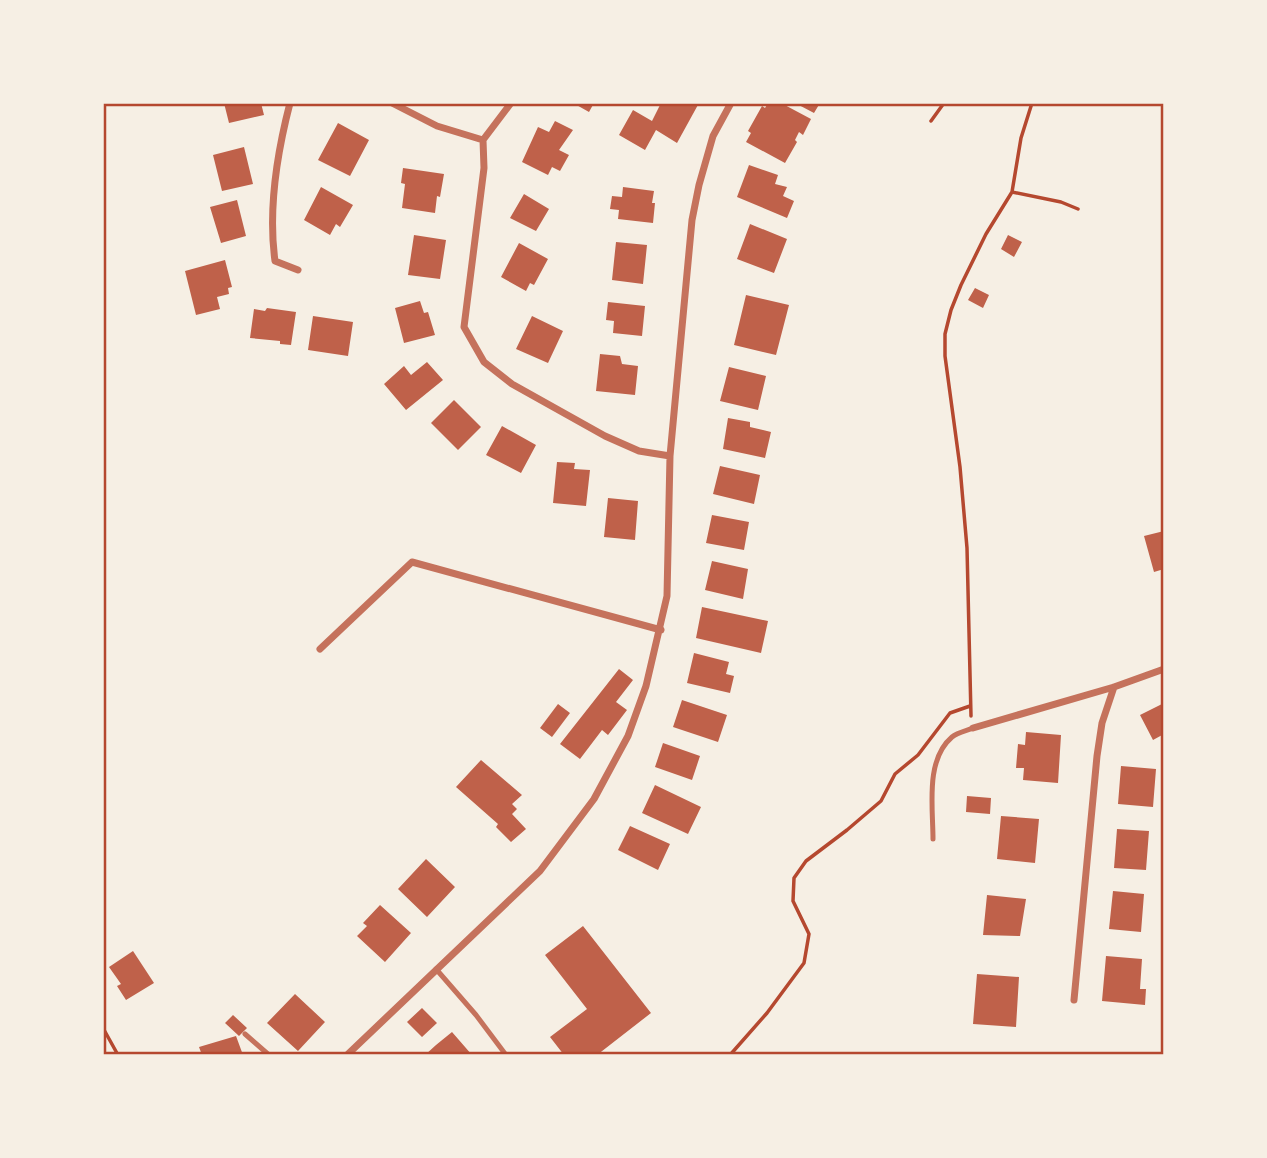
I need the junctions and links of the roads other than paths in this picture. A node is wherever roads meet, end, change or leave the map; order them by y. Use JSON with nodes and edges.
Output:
{"nodes":[{"id":1,"x":290,"y":103,"type":"edge"},
{"id":2,"x":392,"y":103,"type":"edge"},
{"id":3,"x":511,"y":103,"type":"edge"},
{"id":4,"x":731,"y":103,"type":"edge"},
{"id":5,"x":483,"y":140,"type":"junction"},
{"id":6,"x":298,"y":270,"type":"dead end"},
{"id":7,"x":670,"y":456,"type":"junction"},
{"id":8,"x":661,"y":630,"type":"junction"},
{"id":9,"x":320,"y":649,"type":"dead end"},
{"id":10,"x":1164,"y":669,"type":"edge"},
{"id":11,"x":1114,"y":687,"type":"junction"},
{"id":12,"x":973,"y":728,"type":"joint"},
{"id":13,"x":933,"y":839,"type":"dead end"},
{"id":14,"x":436,"y":970,"type":"junction"},
{"id":15,"x":1074,"y":1000,"type":"dead end"},
{"id":16,"x":245,"y":1034,"type":"dead end"},
{"id":17,"x":269,"y":1055,"type":"edge"},
{"id":18,"x":347,"y":1055,"type":"edge"},
{"id":19,"x":506,"y":1055,"type":"edge"}],
"edges":[{"from":1,"to":6,"type":"street"},
{"from":2,"to":5,"type":"street"},
{"from":3,"to":5,"type":"street"},
{"from":4,"to":7,"type":"street"},
{"from":5,"to":7,"type":"street"},
{"from":7,"to":8,"type":"street"},
{"from":8,"to":9,"type":"street"},
{"from":8,"to":14,"type":"street"},
{"from":10,"to":11,"type":"street"},
{"from":11,"to":12,"type":"street"},
{"from":11,"to":15,"type":"street"},
{"from":12,"to":13,"type":"lane"},
{"from":14,"to":18,"type":"street"},
{"from":14,"to":19,"type":"lane"},
{"from":16,"to":17,"type":"lane"}]}
